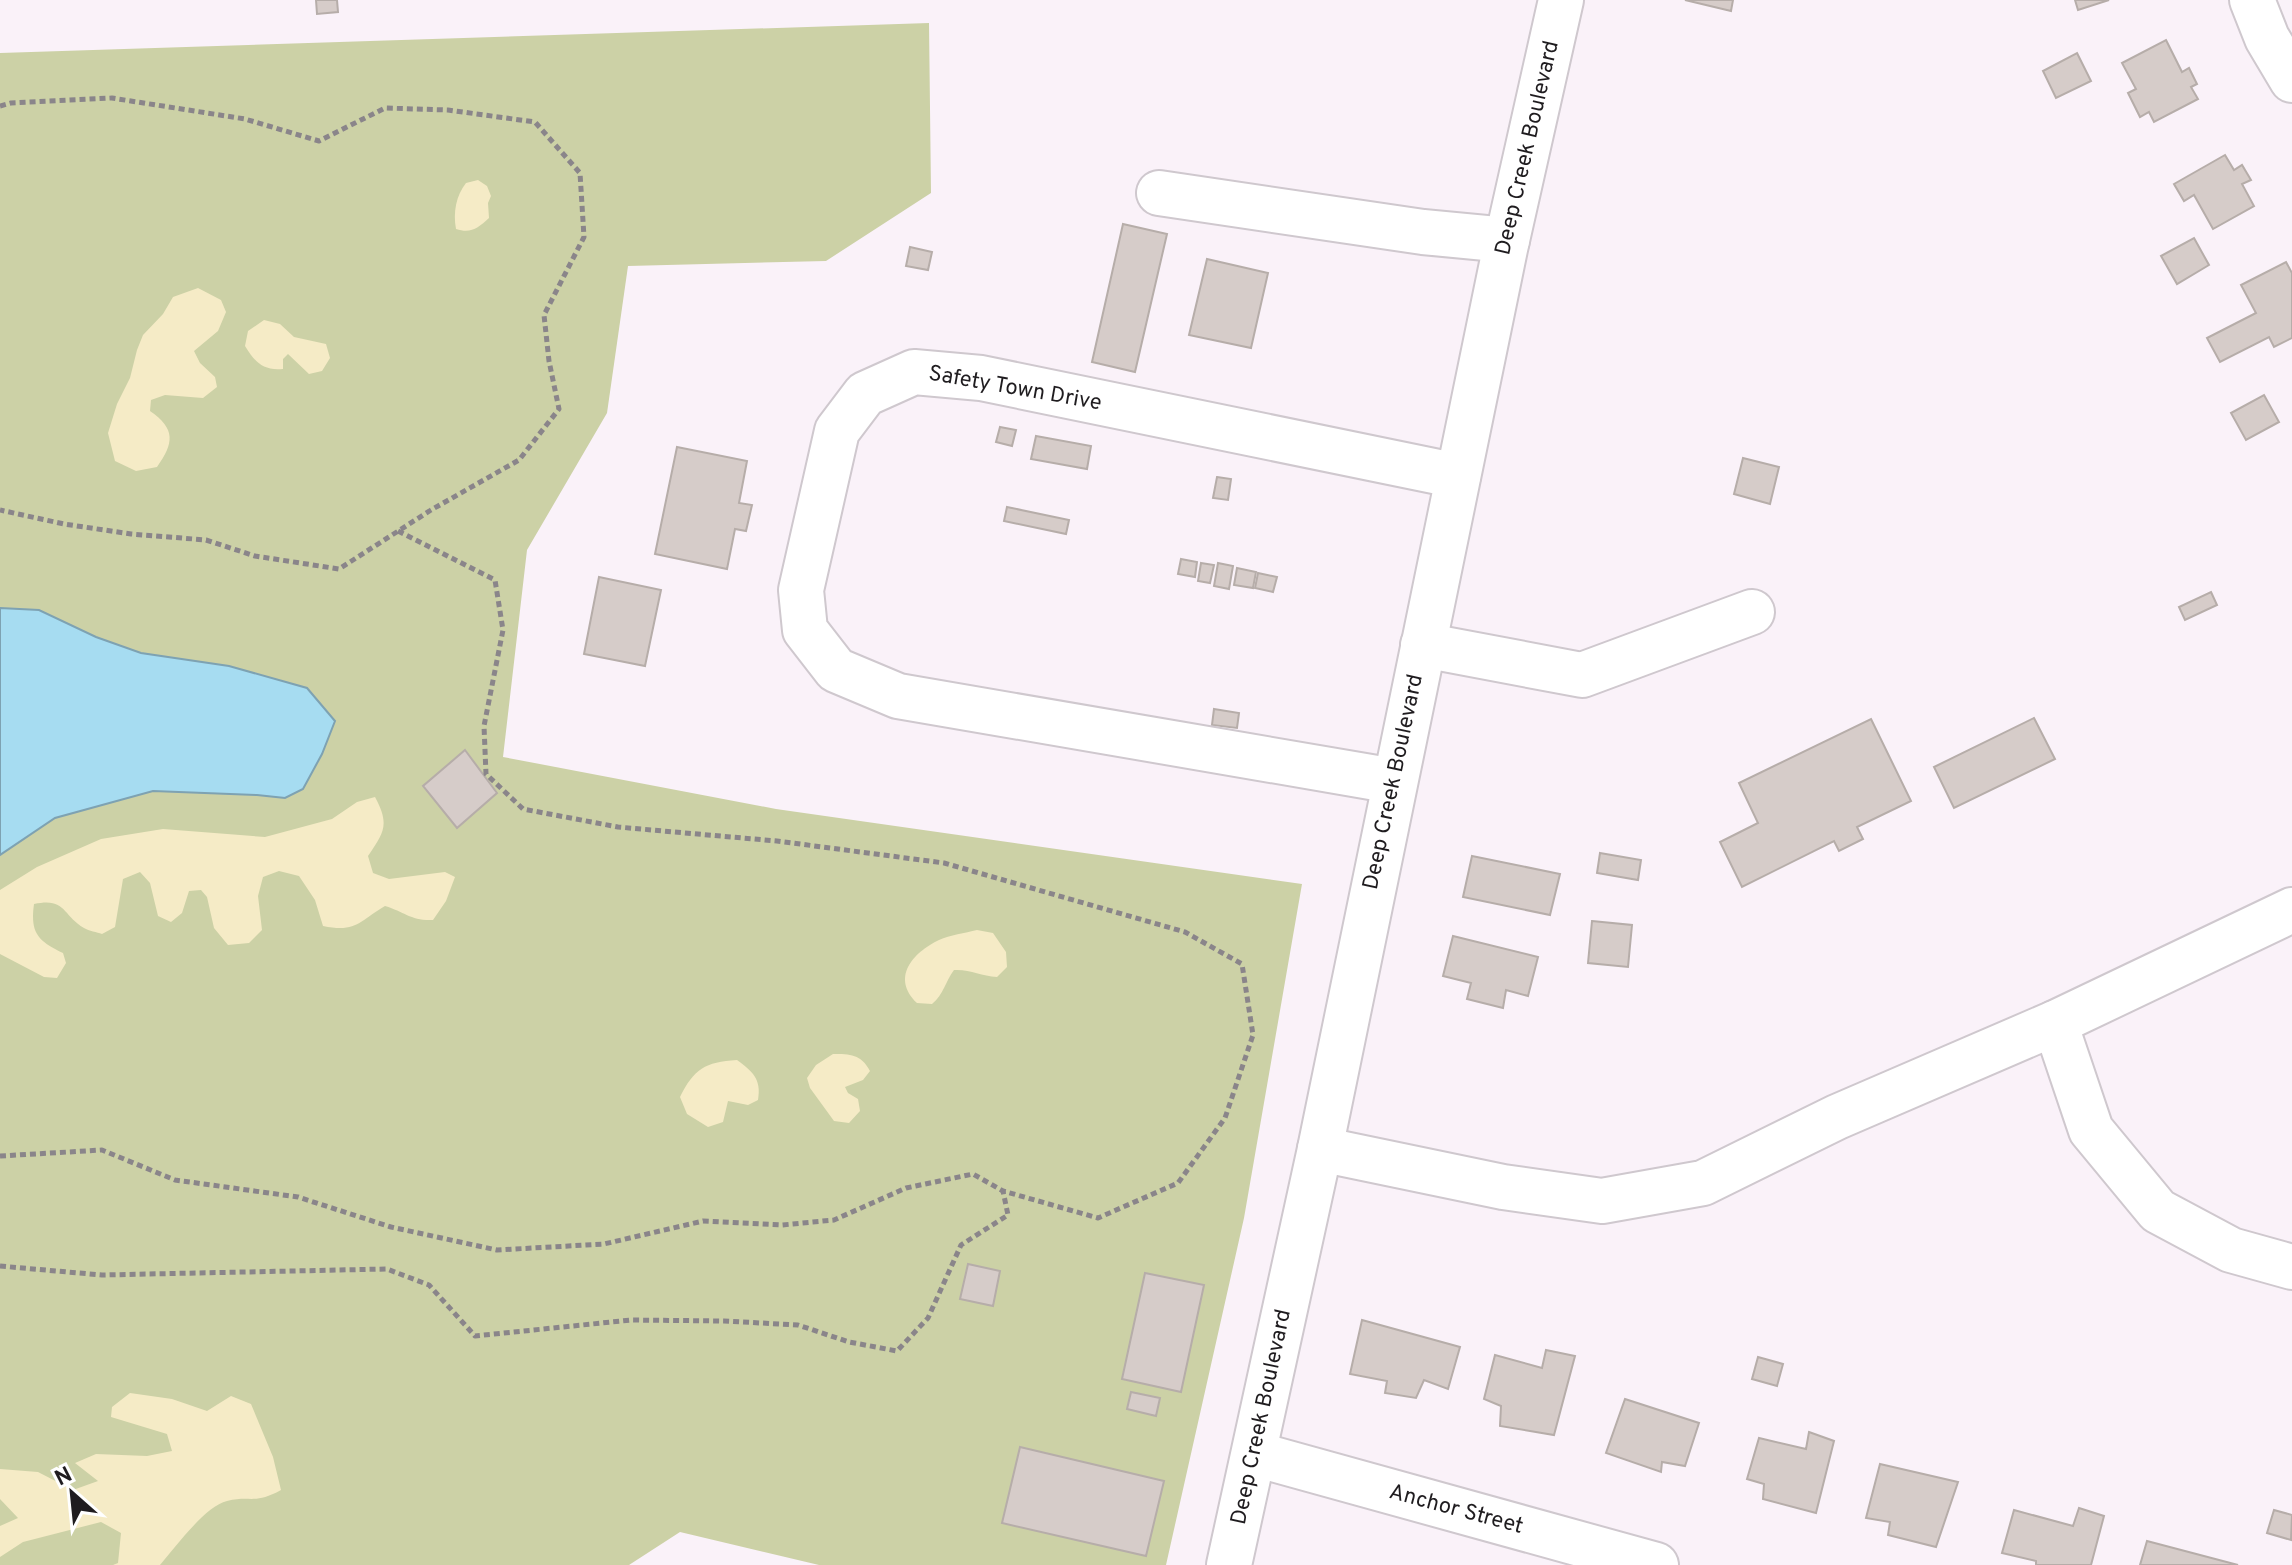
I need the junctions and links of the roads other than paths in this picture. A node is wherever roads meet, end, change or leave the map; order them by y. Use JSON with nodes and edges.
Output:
{"nodes":[{"id":1,"x":1561,"y":0,"type":"edge"},
{"id":2,"x":2252,"y":0,"type":"edge"},
{"id":3,"x":2292,"y":80,"type":"edge"},
{"id":4,"x":1159,"y":193,"type":"dead end"},
{"id":5,"x":1507,"y":240,"type":"junction"},
{"id":6,"x":1458,"y":476,"type":"junction"},
{"id":7,"x":1752,"y":612,"type":"dead end"},
{"id":8,"x":1423,"y":645,"type":"junction"},
{"id":9,"x":1394,"y":781,"type":"junction"},
{"id":10,"x":2292,"y":910,"type":"edge"},
{"id":11,"x":2055,"y":1023,"type":"junction"},
{"id":12,"x":1320,"y":1149,"type":"junction"},
{"id":13,"x":2292,"y":1267,"type":"edge"},
{"id":14,"x":1255,"y":1454,"type":"junction"},
{"id":15,"x":1229,"y":1565,"type":"edge"},
{"id":16,"x":1656,"y":1565,"type":"edge"}],
"edges":[{"from":1,"to":5,"type":"street","name":"Deep Creek Boulevard"},
{"from":2,"to":3,"type":"street"},
{"from":4,"to":5,"type":"street"},
{"from":5,"to":6,"type":"street","name":"Deep Creek Boulevard"},
{"from":6,"to":8,"type":"street","name":"Deep Creek Boulevard"},
{"from":6,"to":9,"type":"street","name":"Safety Town Drive"},
{"from":7,"to":8,"type":"street"},
{"from":8,"to":9,"type":"street","name":"Deep Creek Boulevard"},
{"from":9,"to":12,"type":"street","name":"Deep Creek Boulevard"},
{"from":10,"to":11,"type":"street"},
{"from":11,"to":12,"type":"street"},
{"from":11,"to":13,"type":"street"},
{"from":12,"to":14,"type":"street","name":"Deep Creek Boulevard"},
{"from":14,"to":15,"type":"street","name":"Deep Creek Boulevard"},
{"from":14,"to":16,"type":"street","name":"Anchor Street"}]}
